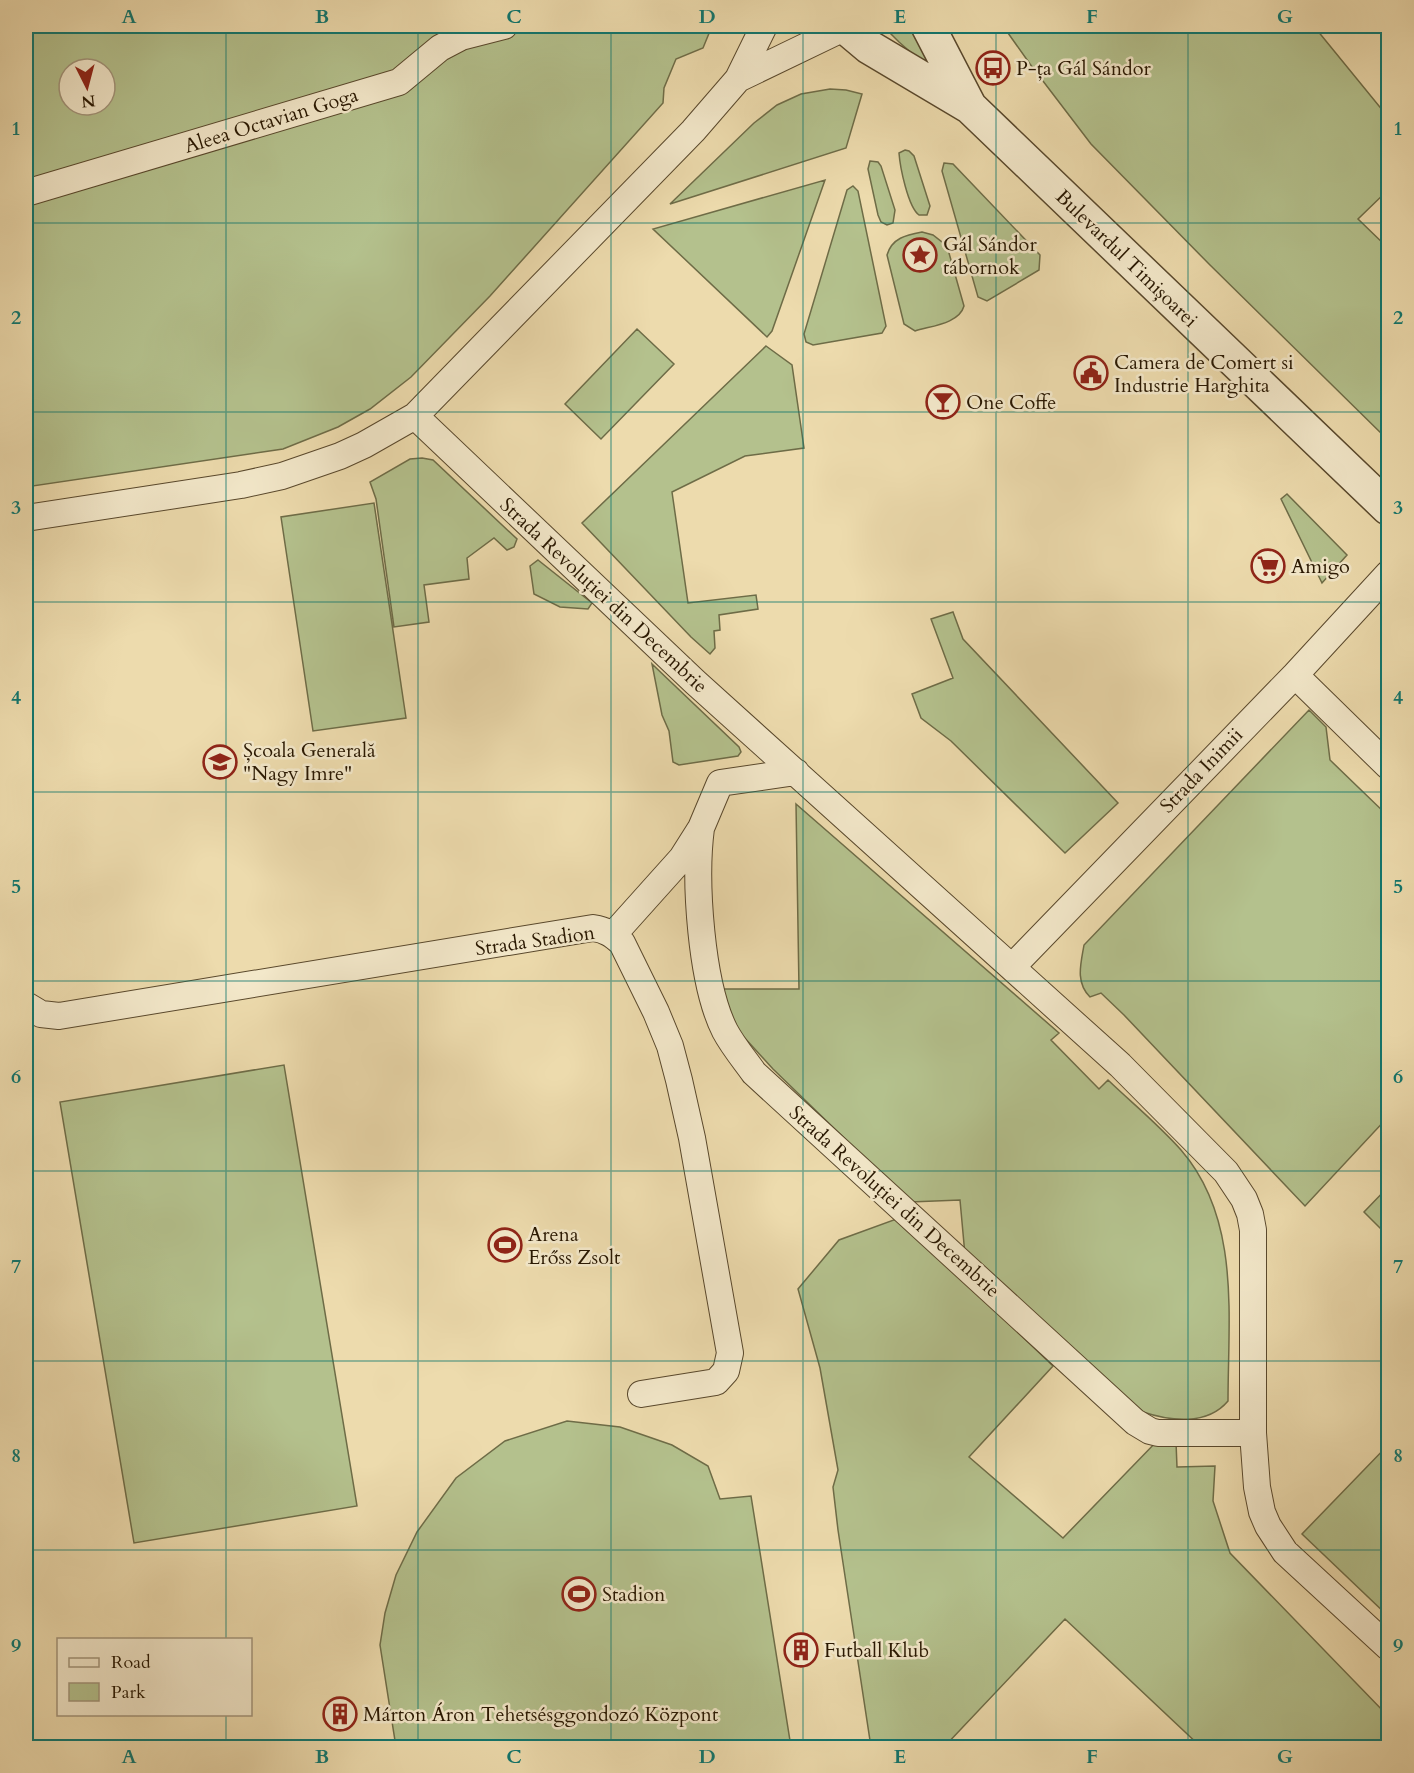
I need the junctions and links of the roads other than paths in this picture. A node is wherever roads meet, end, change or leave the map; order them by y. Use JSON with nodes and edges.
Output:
{"nodes":[{"id":1,"x":504,"y":26,"type":"edge"},
{"id":2,"x":764,"y":26,"type":"edge"},
{"id":3,"x":928,"y":26,"type":"edge"},
{"id":4,"x":855,"y":30,"type":"edge"},
{"id":5,"x":738,"y":80,"type":"junction"},
{"id":6,"x":970,"y":107,"type":"junction"},
{"id":7,"x":26,"y":193,"type":"edge"},
{"id":8,"x":415,"y":416,"type":"junction"},
{"id":9,"x":1389,"y":508,"type":"edge"},
{"id":10,"x":26,"y":518,"type":"edge"},
{"id":11,"x":1389,"y":574,"type":"edge"},
{"id":12,"x":1295,"y":675,"type":"junction"},
{"id":13,"x":1389,"y":766,"type":"edge"},
{"id":14,"x":796,"y":772,"type":"junction"},
{"id":15,"x":701,"y":828,"type":"junction"},
{"id":16,"x":613,"y":935,"type":"junction"},
{"id":17,"x":1012,"y":966,"type":"junction"},
{"id":18,"x":26,"y":1005,"type":"edge"},
{"id":19,"x":641,"y":1395,"type":"dead end"},
{"id":20,"x":1253,"y":1433,"type":"junction"},
{"id":21,"x":1389,"y":1647,"type":"edge"}],
"edges":[{"from":1,"to":7,"type":"street","name":"Aleea Octavian Goga"},
{"from":2,"to":5,"type":"street"},
{"from":3,"to":6,"type":"street","name":"Bulevardul Timișoarei"},
{"from":4,"to":5,"type":"street"},
{"from":4,"to":6,"type":"street","name":"Bulevardul Timișoarei"},
{"from":5,"to":8,"type":"street"},
{"from":6,"to":9,"type":"street","name":"Bulevardul Timișoarei"},
{"from":8,"to":10,"type":"street"},
{"from":8,"to":14,"type":"street","name":"Strada Revoluției din Decembrie"},
{"from":11,"to":12,"type":"street","name":"Strada Inimii"},
{"from":12,"to":13,"type":"street"},
{"from":12,"to":17,"type":"street","name":"Strada Inimii"},
{"from":14,"to":15,"type":"street"},
{"from":14,"to":17,"type":"street","name":"Strada Revoluției din Decembrie"},
{"from":15,"to":16,"type":"street"},
{"from":15,"to":20,"type":"street","name":"Strada Revoluției din Decembrie"},
{"from":16,"to":18,"type":"street","name":"Strada Stadion"},
{"from":16,"to":19,"type":"street","name":"Strada Stadion"},
{"from":17,"to":20,"type":"street","name":"Strada Revoluției din Decembrie"},
{"from":20,"to":21,"type":"street","name":"Strada Revoluției din Decembrie"}]}
